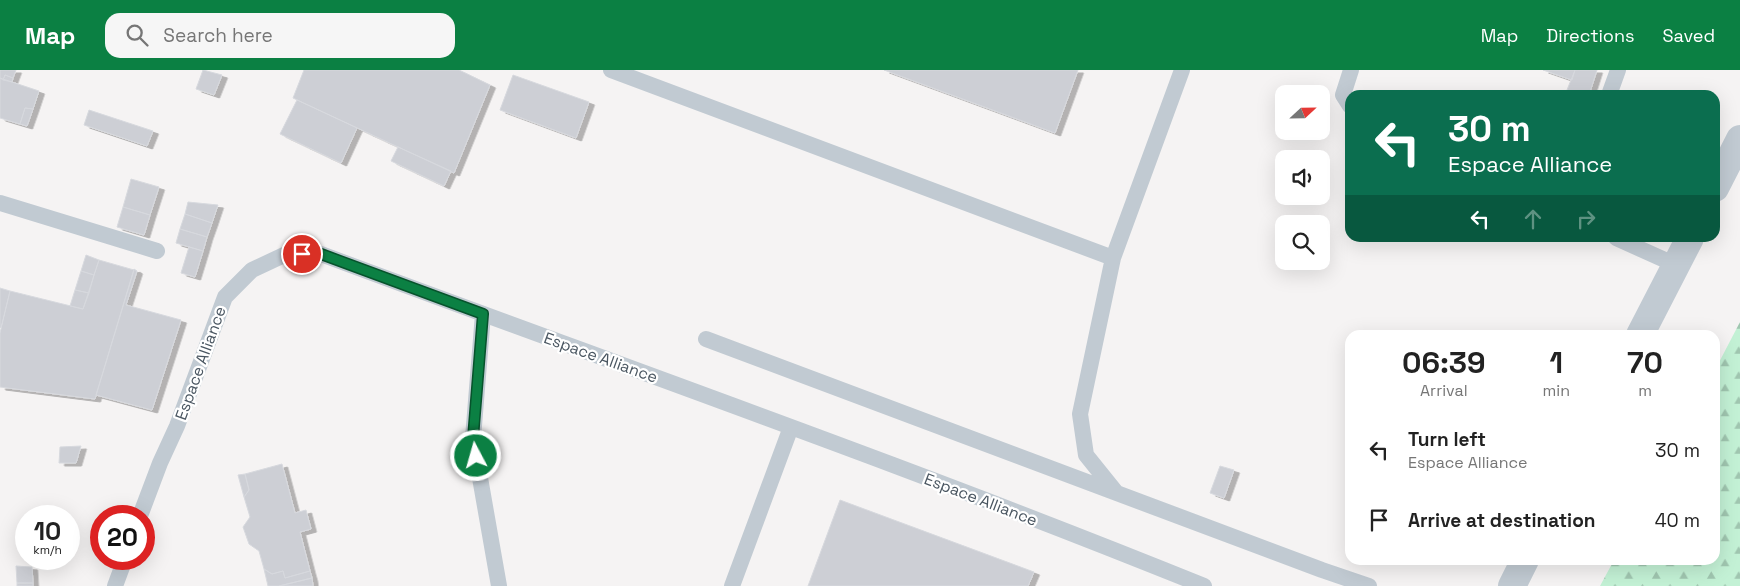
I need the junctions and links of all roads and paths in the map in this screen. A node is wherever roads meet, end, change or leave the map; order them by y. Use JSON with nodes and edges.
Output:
{"nodes":[{"id":1,"x":611,"y":70,"type":"edge"},
{"id":2,"x":1182,"y":70,"type":"edge"},
{"id":3,"x":1351,"y":70,"type":"edge"},
{"id":4,"x":1618,"y":70,"type":"edge"},
{"id":5,"x":1611,"y":90,"type":"edge"},
{"id":6,"x":1345,"y":98,"type":"edge"},
{"id":7,"x":1740,"y":139,"type":"edge"},
{"id":8,"x":1720,"y":178,"type":"edge"},
{"id":9,"x":0,"y":203,"type":"edge"},
{"id":10,"x":1625,"y":242,"type":"edge"},
{"id":11,"x":1688,"y":242,"type":"edge"},
{"id":12,"x":157,"y":251,"type":"dead end"},
{"id":13,"x":1113,"y":258,"type":"junction"},
{"id":14,"x":1676,"y":264,"type":"junction"},
{"id":15,"x":483,"y":314,"type":"junction"},
{"id":16,"x":1643,"y":330,"type":"edge"},
{"id":17,"x":706,"y":339,"type":"dead end"},
{"id":18,"x":792,"y":427,"type":"junction"},
{"id":19,"x":1116,"y":493,"type":"junction"},
{"id":20,"x":144,"y":505,"type":"edge"},
{"id":21,"x":1522,"y":565,"type":"edge"},
{"id":22,"x":121,"y":570,"type":"edge"},
{"id":23,"x":115,"y":586,"type":"edge"},
{"id":24,"x":499,"y":586,"type":"edge"},
{"id":25,"x":732,"y":586,"type":"edge"},
{"id":26,"x":1204,"y":586,"type":"edge"},
{"id":27,"x":1369,"y":586,"type":"edge"},
{"id":28,"x":1512,"y":586,"type":"edge"}],
"edges":[{"from":1,"to":13,"type":"lane"},
{"from":2,"to":13,"type":"lane"},
{"from":3,"to":6,"type":"lane"},
{"from":4,"to":5,"type":"lane"},
{"from":7,"to":8,"type":"street"},
{"from":9,"to":12,"type":"lane"},
{"from":10,"to":14,"type":"lane"},
{"from":11,"to":14,"type":"street"},
{"from":13,"to":19,"type":"lane"},
{"from":14,"to":16,"type":"street"},
{"from":15,"to":18,"type":"lane","name":"Espace Alliance"},
{"from":15,"to":20,"type":"lane","name":"Espace Alliance"},
{"from":15,"to":24,"type":"lane"},
{"from":17,"to":19,"type":"lane"},
{"from":18,"to":25,"type":"lane"},
{"from":18,"to":26,"type":"lane","name":"Espace Alliance"},
{"from":19,"to":27,"type":"lane"},
{"from":21,"to":28,"type":"street"},
{"from":22,"to":23,"type":"lane"}]}
